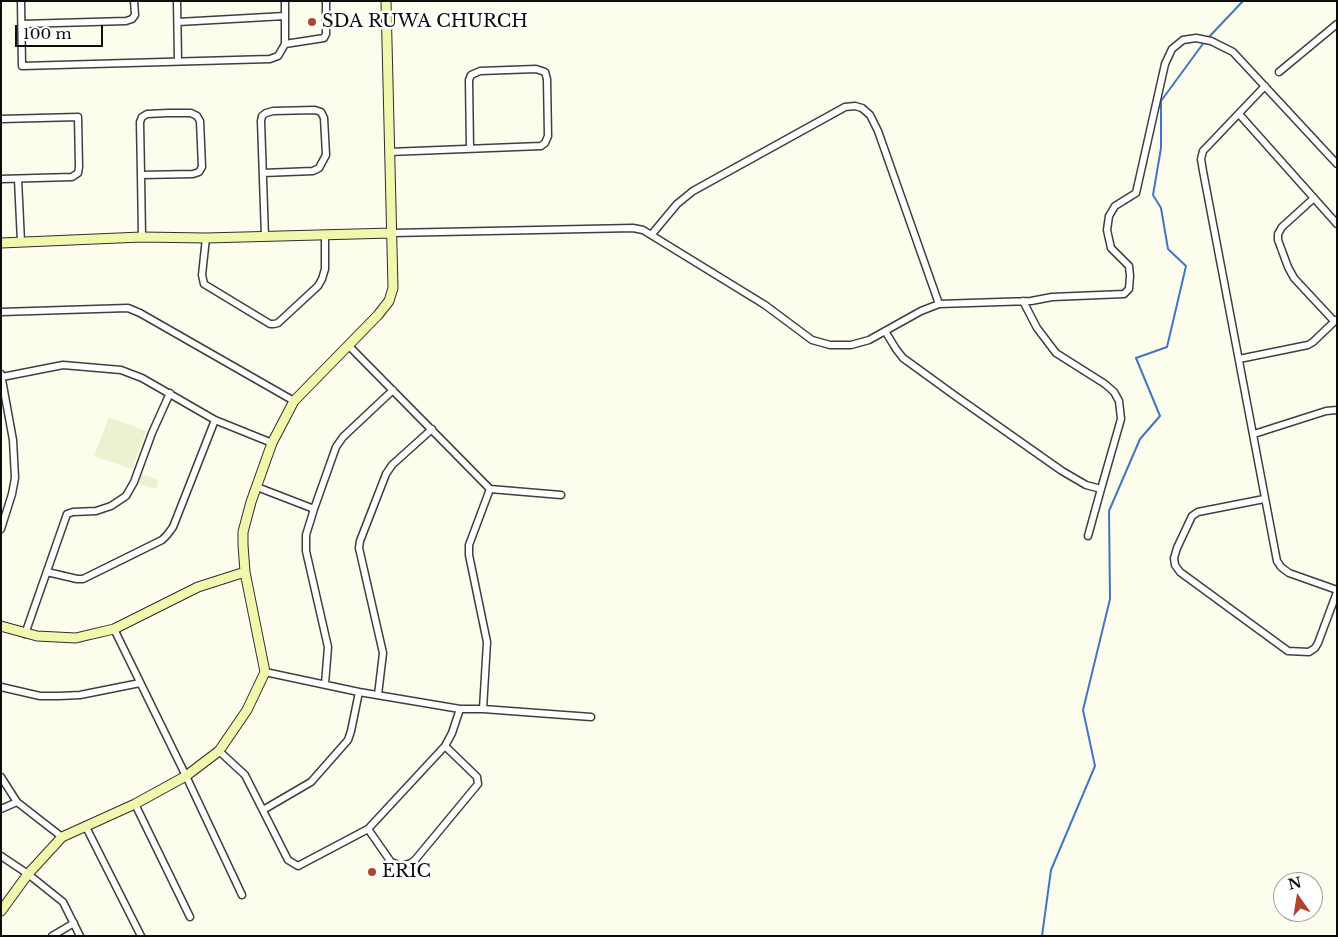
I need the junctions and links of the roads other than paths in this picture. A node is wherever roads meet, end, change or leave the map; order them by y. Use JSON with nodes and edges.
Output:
{"nodes":[{"id":1,"x":21,"y":1,"type":"edge"},
{"id":2,"x":134,"y":1,"type":"edge"},
{"id":3,"x":177,"y":1,"type":"edge"},
{"id":4,"x":284,"y":1,"type":"edge"},
{"id":5,"x":326,"y":1,"type":"edge"},
{"id":6,"x":386,"y":1,"type":"edge"},
{"id":7,"x":285,"y":16,"type":"junction"},
{"id":8,"x":178,"y":22,"type":"junction"},
{"id":9,"x":22,"y":24,"type":"junction"},
{"id":10,"x":1337,"y":24,"type":"edge"},
{"id":11,"x":285,"y":44,"type":"junction"},
{"id":12,"x":178,"y":61,"type":"junction"},
{"id":13,"x":1279,"y":72,"type":"dead end"},
{"id":14,"x":1265,"y":86,"type":"junction"},
{"id":15,"x":1239,"y":114,"type":"junction"},
{"id":16,"x":1,"y":119,"type":"edge"},
{"id":17,"x":470,"y":148,"type":"junction"},
{"id":18,"x":390,"y":152,"type":"junction"},
{"id":19,"x":1337,"y":164,"type":"edge"},
{"id":20,"x":263,"y":173,"type":"junction"},
{"id":21,"x":141,"y":175,"type":"junction"},
{"id":22,"x":18,"y":179,"type":"junction"},
{"id":23,"x":1,"y":180,"type":"edge"},
{"id":24,"x":1314,"y":198,"type":"junction"},
{"id":25,"x":1337,"y":224,"type":"edge"},
{"id":26,"x":392,"y":233,"type":"junction"},
{"id":27,"x":652,"y":234,"type":"junction"},
{"id":28,"x":325,"y":236,"type":"junction"},
{"id":29,"x":142,"y":237,"type":"junction"},
{"id":30,"x":265,"y":237,"type":"junction"},
{"id":31,"x":206,"y":238,"type":"junction"},
{"id":32,"x":21,"y":242,"type":"junction"},
{"id":33,"x":1,"y":243,"type":"edge"},
{"id":34,"x":1022,"y":301,"type":"junction"},
{"id":35,"x":939,"y":304,"type":"junction"},
{"id":36,"x":1,"y":312,"type":"edge"},
{"id":37,"x":1336,"y":320,"type":"edge"},
{"id":38,"x":885,"y":331,"type":"junction"},
{"id":39,"x":348,"y":345,"type":"junction"},
{"id":40,"x":1239,"y":359,"type":"junction"},
{"id":41,"x":2,"y":375,"type":"edge"},
{"id":42,"x":393,"y":390,"type":"junction"},
{"id":43,"x":170,"y":393,"type":"junction"},
{"id":44,"x":294,"y":401,"type":"junction"},
{"id":45,"x":1337,"y":410,"type":"edge"},
{"id":46,"x":9,"y":414,"type":"junction"},
{"id":47,"x":1,"y":415,"type":"edge"},
{"id":48,"x":215,"y":420,"type":"junction"},
{"id":49,"x":432,"y":429,"type":"junction"},
{"id":50,"x":1254,"y":434,"type":"junction"},
{"id":51,"x":272,"y":443,"type":"junction"},
{"id":52,"x":257,"y":487,"type":"junction"},
{"id":53,"x":490,"y":489,"type":"junction"},
{"id":54,"x":1100,"y":489,"type":"junction"},
{"id":55,"x":561,"y":496,"type":"dead end"},
{"id":56,"x":1264,"y":499,"type":"junction"},
{"id":57,"x":314,"y":509,"type":"junction"},
{"id":58,"x":1,"y":529,"type":"edge"},
{"id":59,"x":1088,"y":536,"type":"dead end"},
{"id":60,"x":46,"y":572,"type":"junction"},
{"id":61,"x":245,"y":572,"type":"junction"},
{"id":62,"x":1337,"y":591,"type":"edge"},
{"id":63,"x":1,"y":626,"type":"edge"},
{"id":64,"x":114,"y":629,"type":"junction"},
{"id":65,"x":25,"y":634,"type":"junction"},
{"id":66,"x":265,"y":672,"type":"junction"},
{"id":67,"x":140,"y":682,"type":"junction"},
{"id":68,"x":325,"y":684,"type":"junction"},
{"id":69,"x":1,"y":686,"type":"edge"},
{"id":70,"x":359,"y":692,"type":"junction"},
{"id":71,"x":378,"y":695,"type":"junction"},
{"id":72,"x":460,"y":709,"type":"junction"},
{"id":73,"x":483,"y":709,"type":"junction"},
{"id":74,"x":591,"y":717,"type":"dead end"},
{"id":75,"x":445,"y":746,"type":"junction"},
{"id":76,"x":218,"y":751,"type":"junction"},
{"id":77,"x":186,"y":776,"type":"junction"},
{"id":78,"x":1,"y":777,"type":"edge"},
{"id":79,"x":16,"y":802,"type":"junction"},
{"id":80,"x":136,"y":804,"type":"junction"},
{"id":81,"x":1,"y":809,"type":"edge"},
{"id":82,"x":263,"y":810,"type":"junction"},
{"id":83,"x":86,"y":827,"type":"junction"},
{"id":84,"x":368,"y":829,"type":"junction"},
{"id":85,"x":62,"y":837,"type":"junction"},
{"id":86,"x":1,"y":856,"type":"edge"},
{"id":87,"x":28,"y":874,"type":"junction"},
{"id":88,"x":242,"y":895,"type":"dead end"},
{"id":89,"x":1,"y":911,"type":"edge"},
{"id":90,"x":190,"y":917,"type":"dead end"},
{"id":91,"x":74,"y":924,"type":"junction"},
{"id":92,"x":52,"y":936,"type":"edge"},
{"id":93,"x":80,"y":936,"type":"edge"},
{"id":94,"x":141,"y":936,"type":"edge"}],
"edges":[{"from":1,"to":9,"type":"street"},
{"from":2,"to":9,"type":"street"},
{"from":3,"to":8,"type":"street"},
{"from":4,"to":7,"type":"street"},
{"from":5,"to":11,"type":"street"},
{"from":6,"to":18,"type":"street"},
{"from":7,"to":8,"type":"street"},
{"from":7,"to":11,"type":"street"},
{"from":8,"to":12,"type":"street"},
{"from":9,"to":12,"type":"street"},
{"from":10,"to":13,"type":"street"},
{"from":11,"to":12,"type":"street"},
{"from":14,"to":15,"type":"street"},
{"from":14,"to":19,"type":"street"},
{"from":14,"to":34,"type":"street"},
{"from":15,"to":24,"type":"street"},
{"from":15,"to":40,"type":"street"},
{"from":16,"to":22,"type":"street"},
{"from":17,"to":17,"type":"street"},
{"from":17,"to":18,"type":"street"},
{"from":18,"to":26,"type":"street"},
{"from":20,"to":20,"type":"street"},
{"from":20,"to":30,"type":"street"},
{"from":21,"to":21,"type":"street"},
{"from":21,"to":29,"type":"street"},
{"from":22,"to":23,"type":"street"},
{"from":22,"to":32,"type":"street"},
{"from":24,"to":25,"type":"street"},
{"from":24,"to":37,"type":"street"},
{"from":26,"to":27,"type":"street"},
{"from":26,"to":28,"type":"street"},
{"from":26,"to":39,"type":"street"},
{"from":27,"to":35,"type":"street"},
{"from":27,"to":38,"type":"street"},
{"from":28,"to":30,"type":"street"},
{"from":28,"to":31,"type":"street"},
{"from":29,"to":31,"type":"street"},
{"from":29,"to":32,"type":"street"},
{"from":30,"to":31,"type":"street"},
{"from":32,"to":33,"type":"street"},
{"from":34,"to":35,"type":"street"},
{"from":34,"to":54,"type":"street"},
{"from":35,"to":38,"type":"street"},
{"from":36,"to":44,"type":"street"},
{"from":37,"to":40,"type":"street"},
{"from":38,"to":54,"type":"street"},
{"from":39,"to":42,"type":"street"},
{"from":39,"to":44,"type":"street"},
{"from":40,"to":50,"type":"street"},
{"from":41,"to":43,"type":"street"},
{"from":41,"to":46,"type":"street"},
{"from":42,"to":49,"type":"street"},
{"from":42,"to":57,"type":"street"},
{"from":43,"to":48,"type":"street"},
{"from":43,"to":60,"type":"street"},
{"from":44,"to":51,"type":"street"},
{"from":45,"to":50,"type":"street"},
{"from":46,"to":47,"type":"street"},
{"from":46,"to":58,"type":"street"},
{"from":48,"to":51,"type":"street"},
{"from":48,"to":60,"type":"street"},
{"from":49,"to":53,"type":"street"},
{"from":49,"to":71,"type":"street"},
{"from":50,"to":56,"type":"street"},
{"from":51,"to":52,"type":"street"},
{"from":52,"to":57,"type":"street"},
{"from":52,"to":61,"type":"street"},
{"from":53,"to":55,"type":"street"},
{"from":53,"to":73,"type":"street"},
{"from":54,"to":59,"type":"street"},
{"from":56,"to":62,"type":"street"},
{"from":56,"to":62,"type":"street"},
{"from":57,"to":68,"type":"street"},
{"from":60,"to":65,"type":"street"},
{"from":61,"to":64,"type":"street"},
{"from":61,"to":66,"type":"street"},
{"from":63,"to":65,"type":"street"},
{"from":64,"to":65,"type":"street"},
{"from":64,"to":67,"type":"street"},
{"from":66,"to":68,"type":"street"},
{"from":66,"to":76,"type":"street"},
{"from":67,"to":69,"type":"street"},
{"from":67,"to":77,"type":"street"},
{"from":68,"to":70,"type":"street"},
{"from":70,"to":71,"type":"street"},
{"from":70,"to":82,"type":"street"},
{"from":71,"to":72,"type":"street"},
{"from":72,"to":73,"type":"street"},
{"from":72,"to":75,"type":"street"},
{"from":73,"to":74,"type":"street"},
{"from":75,"to":84,"type":"street"},
{"from":75,"to":84,"type":"street"},
{"from":76,"to":77,"type":"street"},
{"from":76,"to":82,"type":"street"},
{"from":77,"to":80,"type":"street"},
{"from":77,"to":88,"type":"street"},
{"from":78,"to":79,"type":"street"},
{"from":79,"to":81,"type":"street"},
{"from":79,"to":85,"type":"street"},
{"from":80,"to":83,"type":"street"},
{"from":80,"to":90,"type":"street"},
{"from":82,"to":84,"type":"street"},
{"from":83,"to":85,"type":"street"},
{"from":83,"to":94,"type":"street"},
{"from":85,"to":87,"type":"street"},
{"from":86,"to":87,"type":"street"},
{"from":87,"to":89,"type":"street"},
{"from":87,"to":91,"type":"street"},
{"from":91,"to":92,"type":"street"},
{"from":91,"to":93,"type":"street"}]}
